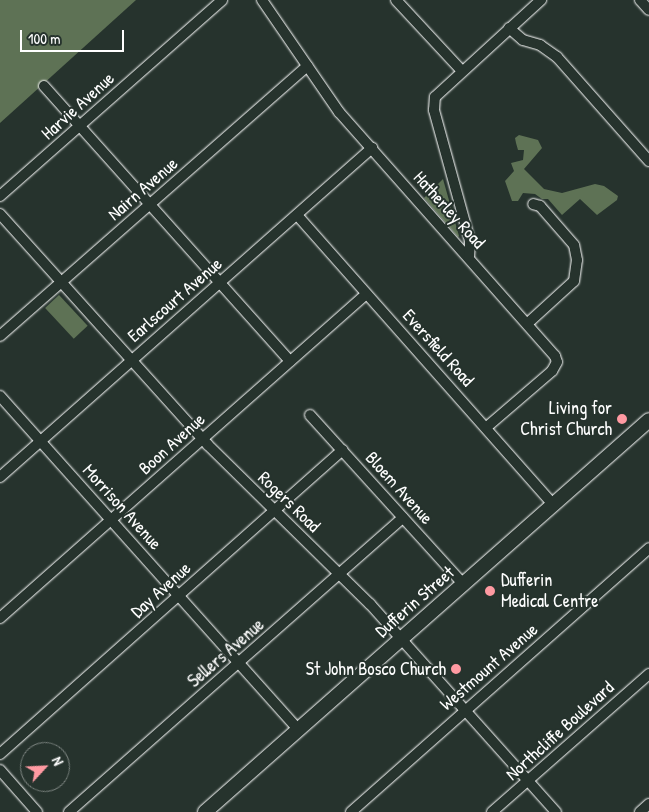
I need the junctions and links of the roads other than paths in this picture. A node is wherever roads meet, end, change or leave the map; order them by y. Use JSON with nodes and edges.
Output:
{"nodes":[{"id":1,"x":222,"y":0,"type":"edge"},
{"id":2,"x":396,"y":0,"type":"edge"},
{"id":3,"x":541,"y":0,"type":"edge"},
{"id":4,"x":640,"y":0,"type":"edge"},
{"id":5,"x":266,"y":1,"type":"edge"},
{"id":6,"x":649,"y":10,"type":"edge"},
{"id":7,"x":509,"y":28,"type":"junction"},
{"id":8,"x":307,"y":66,"type":"junction"},
{"id":9,"x":461,"y":70,"type":"junction"},
{"id":10,"x":44,"y":86,"type":"dead end"},
{"id":11,"x":79,"y":126,"type":"junction"},
{"id":12,"x":372,"y":148,"type":"junction"},
{"id":13,"x":649,"y":161,"type":"edge"},
{"id":14,"x":0,"y":196,"type":"edge"},
{"id":15,"x":149,"y":204,"type":"junction"},
{"id":16,"x":532,"y":204,"type":"dead end"},
{"id":17,"x":0,"y":214,"type":"edge"},
{"id":18,"x":297,"y":215,"type":"junction"},
{"id":19,"x":468,"y":256,"type":"junction"},
{"id":20,"x":60,"y":282,"type":"junction"},
{"id":21,"x":220,"y":283,"type":"junction"},
{"id":22,"x":366,"y":294,"type":"junction"},
{"id":23,"x":528,"y":323,"type":"junction"},
{"id":24,"x":0,"y":336,"type":"edge"},
{"id":25,"x":131,"y":361,"type":"junction"},
{"id":26,"x":290,"y":361,"type":"junction"},
{"id":27,"x":0,"y":396,"type":"edge"},
{"id":28,"x":310,"y":415,"type":"dead end"},
{"id":29,"x":649,"y":420,"type":"edge"},
{"id":30,"x":487,"y":427,"type":"junction"},
{"id":31,"x":202,"y":439,"type":"junction"},
{"id":32,"x":40,"y":441,"type":"junction"},
{"id":33,"x":342,"y":450,"type":"junction"},
{"id":34,"x":0,"y":477,"type":"edge"},
{"id":35,"x":553,"y":504,"type":"junction"},
{"id":36,"x":275,"y":511,"type":"junction"},
{"id":37,"x":403,"y":518,"type":"junction"},
{"id":38,"x":111,"y":519,"type":"junction"},
{"id":39,"x":649,"y":548,"type":"edge"},
{"id":40,"x":341,"y":573,"type":"junction"},
{"id":41,"x":463,"y":584,"type":"junction"},
{"id":42,"x":179,"y":596,"type":"junction"},
{"id":43,"x":0,"y":618,"type":"edge"},
{"id":44,"x":401,"y":638,"type":"junction"},
{"id":45,"x":240,"y":663,"type":"junction"},
{"id":46,"x":649,"y":674,"type":"edge"},
{"id":47,"x":464,"y":710,"type":"junction"},
{"id":48,"x":300,"y":730,"type":"junction"},
{"id":49,"x":0,"y":754,"type":"edge"},
{"id":50,"x":0,"y":770,"type":"edge"},
{"id":51,"x":527,"y":781,"type":"junction"},
{"id":52,"x":649,"y":804,"type":"edge"},
{"id":53,"x":207,"y":811,"type":"edge"},
{"id":54,"x":37,"y":812,"type":"edge"},
{"id":55,"x":69,"y":812,"type":"edge"},
{"id":56,"x":351,"y":812,"type":"edge"},
{"id":57,"x":492,"y":812,"type":"edge"},
{"id":58,"x":556,"y":812,"type":"edge"},
{"id":59,"x":640,"y":812,"type":"edge"}],
"edges":[{"from":1,"to":11,"type":"street","name":"Harvie Avenue"},
{"from":2,"to":9,"type":"street"},
{"from":3,"to":7,"type":"street"},
{"from":4,"to":6,"type":"street"},
{"from":5,"to":8,"type":"street","name":"Hatherley Road"},
{"from":7,"to":9,"type":"street"},
{"from":7,"to":13,"type":"street"},
{"from":8,"to":12,"type":"street","name":"Hatherley Road"},
{"from":8,"to":15,"type":"street","name":"Nairn Avenue"},
{"from":9,"to":19,"type":"street"},
{"from":10,"to":11,"type":"street"},
{"from":11,"to":14,"type":"street","name":"Harvie Avenue"},
{"from":11,"to":15,"type":"street"},
{"from":12,"to":18,"type":"street","name":"Earlscourt Avenue"},
{"from":12,"to":19,"type":"street","name":"Hatherley Road"},
{"from":15,"to":20,"type":"street","name":"Nairn Avenue"},
{"from":15,"to":21,"type":"street"},
{"from":16,"to":23,"type":"street"},
{"from":17,"to":20,"type":"street","name":"Rogers Road"},
{"from":18,"to":21,"type":"street","name":"Earlscourt Avenue"},
{"from":18,"to":22,"type":"street","name":"Eversfield Road"},
{"from":19,"to":23,"type":"street","name":"Hatherley Road"},
{"from":20,"to":24,"type":"street","name":"Nairn Avenue"},
{"from":20,"to":25,"type":"street","name":"Rogers Road"},
{"from":21,"to":25,"type":"street","name":"Earlscourt Avenue"},
{"from":21,"to":26,"type":"street"},
{"from":22,"to":26,"type":"street","name":"Boon Avenue"},
{"from":22,"to":30,"type":"street","name":"Eversfield Road"},
{"from":23,"to":30,"type":"street","name":"Hatherley Road"},
{"from":25,"to":31,"type":"street","name":"Rogers Road"},
{"from":25,"to":32,"type":"street","name":"Earlscourt Avenue"},
{"from":26,"to":31,"type":"street","name":"Boon Avenue"},
{"from":27,"to":32,"type":"street","name":"Morrison Avenue"},
{"from":28,"to":33,"type":"street","name":"Bloem Avenue"},
{"from":29,"to":35,"type":"main road","name":"Dufferin Street"},
{"from":30,"to":35,"type":"street","name":"Eversfield Road"},
{"from":31,"to":36,"type":"street","name":"Rogers Road"},
{"from":31,"to":38,"type":"street","name":"Boon Avenue"},
{"from":32,"to":34,"type":"street","name":"Earlscourt Avenue"},
{"from":32,"to":38,"type":"street","name":"Morrison Avenue"},
{"from":33,"to":36,"type":"street","name":"Day Avenue"},
{"from":33,"to":37,"type":"street","name":"Bloem Avenue"},
{"from":35,"to":41,"type":"main road","name":"Dufferin Street"},
{"from":36,"to":40,"type":"street","name":"Rogers Road"},
{"from":36,"to":42,"type":"street","name":"Day Avenue"},
{"from":37,"to":40,"type":"street","name":"Sellers Avenue"},
{"from":37,"to":41,"type":"street","name":"Bloem Avenue"},
{"from":38,"to":42,"type":"street","name":"Morrison Avenue"},
{"from":38,"to":43,"type":"street","name":"Boon Avenue"},
{"from":39,"to":47,"type":"street","name":"Westmount Avenue"},
{"from":40,"to":44,"type":"street","name":"Rogers Road"},
{"from":40,"to":45,"type":"street","name":"Sellers Avenue"},
{"from":41,"to":44,"type":"main road","name":"Dufferin Street"},
{"from":42,"to":45,"type":"street","name":"Morrison Avenue"},
{"from":42,"to":49,"type":"street","name":"Day Avenue"},
{"from":44,"to":47,"type":"street","name":"Rogers Road"},
{"from":44,"to":48,"type":"main road","name":"Dufferin Street"},
{"from":45,"to":48,"type":"street","name":"Morrison Avenue"},
{"from":45,"to":55,"type":"street","name":"Sellers Avenue"},
{"from":46,"to":51,"type":"street","name":"Northcliffe Boulevard"},
{"from":47,"to":51,"type":"street","name":"Rogers Road"},
{"from":47,"to":56,"type":"street","name":"Westmount Avenue"},
{"from":48,"to":53,"type":"main road","name":"Dufferin Street"},
{"from":50,"to":54,"type":"street"},
{"from":51,"to":57,"type":"street","name":"Northcliffe Boulevard"},
{"from":51,"to":58,"type":"street","name":"Rogers Road"},
{"from":52,"to":59,"type":"street"}]}
